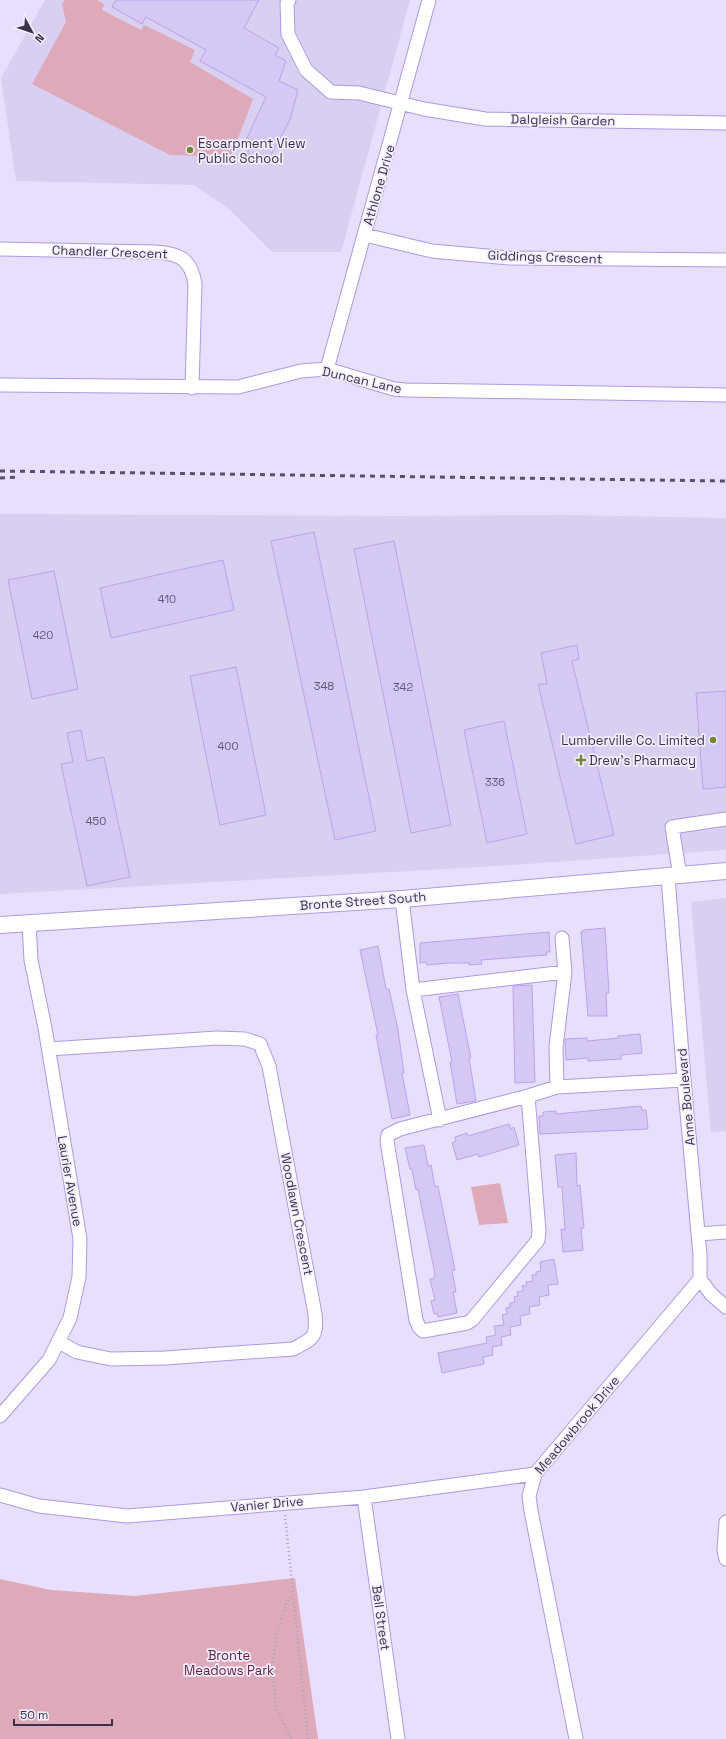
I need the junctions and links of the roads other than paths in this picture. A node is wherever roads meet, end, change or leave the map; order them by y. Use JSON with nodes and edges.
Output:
{"nodes":[{"id":1,"x":289,"y":0,"type":"edge"},
{"id":2,"x":430,"y":0,"type":"edge"},
{"id":3,"x":402,"y":104,"type":"junction"},
{"id":4,"x":726,"y":123,"type":"edge"},
{"id":5,"x":365,"y":235,"type":"junction"},
{"id":6,"x":0,"y":249,"type":"edge"},
{"id":7,"x":726,"y":260,"type":"edge"},
{"id":8,"x":327,"y":369,"type":"junction"},
{"id":9,"x":0,"y":385,"type":"edge"},
{"id":10,"x":192,"y":388,"type":"junction"},
{"id":11,"x":726,"y":395,"type":"edge"},
{"id":12,"x":726,"y":819,"type":"edge"},
{"id":13,"x":726,"y":871,"type":"edge"},
{"id":14,"x":674,"y":877,"type":"junction"},
{"id":15,"x":402,"y":899,"type":"junction"},
{"id":16,"x":28,"y":924,"type":"junction"},
{"id":17,"x":0,"y":925,"type":"edge"},
{"id":18,"x":562,"y":938,"type":"dead end"},
{"id":19,"x":565,"y":972,"type":"junction"},
{"id":20,"x":413,"y":990,"type":"junction"},
{"id":21,"x":49,"y":1049,"type":"junction"},
{"id":22,"x":684,"y":1080,"type":"junction"},
{"id":23,"x":557,"y":1087,"type":"junction"},
{"id":24,"x":528,"y":1096,"type":"junction"},
{"id":25,"x":440,"y":1120,"type":"junction"},
{"id":26,"x":726,"y":1232,"type":"edge"},
{"id":27,"x":698,"y":1234,"type":"junction"},
{"id":28,"x":700,"y":1279,"type":"junction"},
{"id":29,"x":726,"y":1307,"type":"edge"},
{"id":30,"x":60,"y":1342,"type":"junction"},
{"id":31,"x":0,"y":1416,"type":"edge"},
{"id":32,"x":535,"y":1474,"type":"junction"},
{"id":33,"x":0,"y":1495,"type":"edge"},
{"id":34,"x":364,"y":1497,"type":"junction"},
{"id":35,"x":726,"y":1522,"type":"edge"},
{"id":36,"x":726,"y":1559,"type":"edge"},
{"id":37,"x":398,"y":1739,"type":"edge"},
{"id":38,"x":576,"y":1739,"type":"edge"}],
"edges":[{"from":1,"to":3,"type":"street","name":"Dalgleish Garden"},
{"from":2,"to":3,"type":"street","name":"Athlone Drive"},
{"from":3,"to":4,"type":"street","name":"Dalgleish Garden"},
{"from":3,"to":5,"type":"street","name":"Athlone Drive"},
{"from":5,"to":7,"type":"street","name":"Giddings Crescent"},
{"from":5,"to":8,"type":"street","name":"Athlone Drive"},
{"from":6,"to":10,"type":"street","name":"Chandler Crescent"},
{"from":8,"to":10,"type":"street","name":"Duncan Lane"},
{"from":8,"to":11,"type":"street","name":"Duncan Lane"},
{"from":9,"to":10,"type":"street","name":"Duncan Lane"},
{"from":12,"to":14,"type":"street","name":"Anne Boulevard"},
{"from":13,"to":14,"type":"main road","name":"Bronte Street South"},
{"from":14,"to":15,"type":"main road","name":"Bronte Street South"},
{"from":14,"to":22,"type":"street","name":"Anne Boulevard"},
{"from":15,"to":16,"type":"main road","name":"Bronte Street South"},
{"from":15,"to":20,"type":"street"},
{"from":16,"to":17,"type":"main road","name":"Bronte Street South"},
{"from":16,"to":21,"type":"street","name":"Laurier Avenue"},
{"from":18,"to":19,"type":"street"},
{"from":19,"to":20,"type":"street"},
{"from":19,"to":23,"type":"street"},
{"from":20,"to":25,"type":"street"},
{"from":21,"to":30,"type":"street","name":"Laurier Avenue"},
{"from":21,"to":30,"type":"street","name":"Woodlawn Crescent"},
{"from":22,"to":23,"type":"street"},
{"from":22,"to":27,"type":"street","name":"Anne Boulevard"},
{"from":23,"to":24,"type":"street"},
{"from":24,"to":25,"type":"street"},
{"from":24,"to":25,"type":"street"},
{"from":26,"to":27,"type":"street"},
{"from":27,"to":28,"type":"street","name":"Anne Boulevard"},
{"from":28,"to":29,"type":"street"},
{"from":28,"to":32,"type":"street","name":"Meadowbrook Drive"},
{"from":30,"to":31,"type":"street","name":"Laurier Avenue"},
{"from":32,"to":34,"type":"street","name":"Vanier Drive"},
{"from":32,"to":38,"type":"street","name":"Meadowbrook Drive"},
{"from":33,"to":34,"type":"street","name":"Vanier Drive"},
{"from":34,"to":37,"type":"street","name":"Bell Street"},
{"from":35,"to":36,"type":"street"}]}
